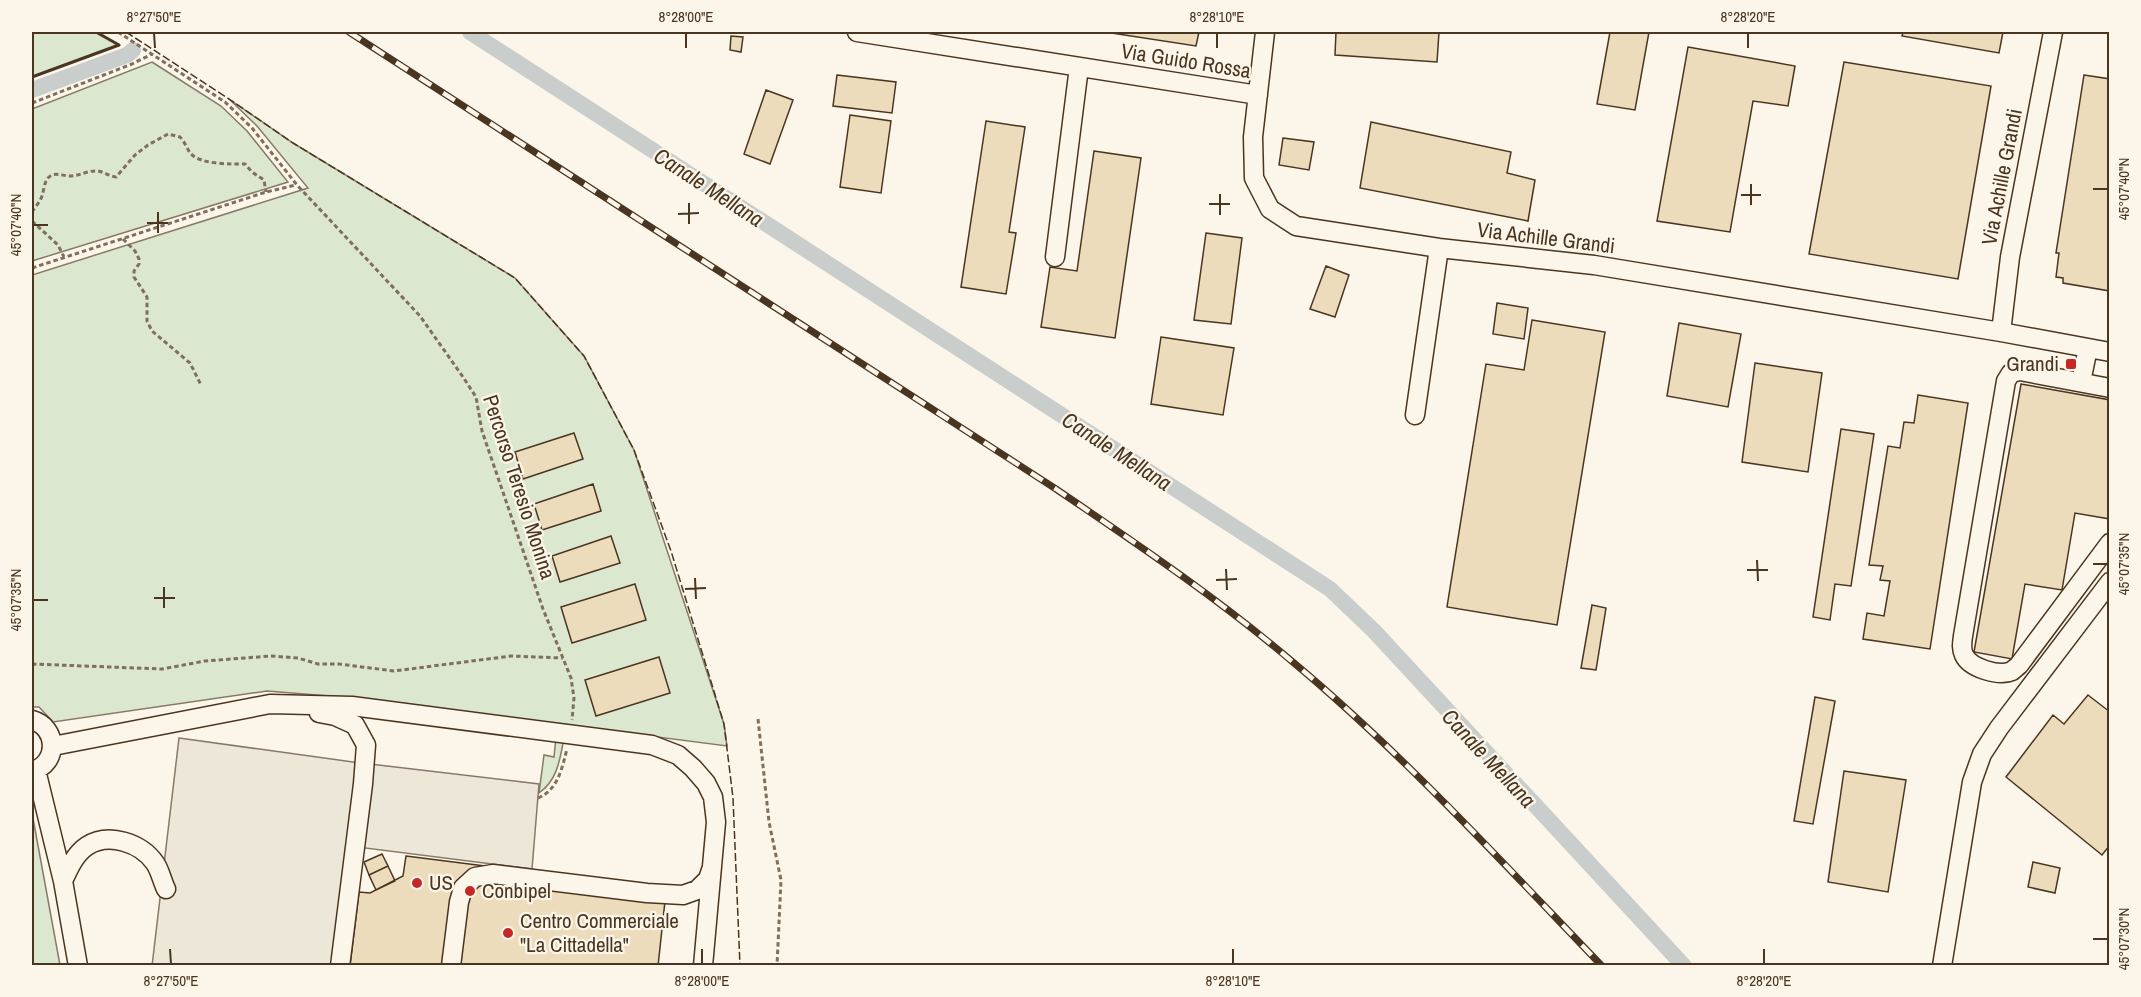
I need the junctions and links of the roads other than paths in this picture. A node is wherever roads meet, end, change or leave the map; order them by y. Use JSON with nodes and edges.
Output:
{"nodes":[{"id":1,"x":857,"y":32,"type":"edge"},
{"id":2,"x":1265,"y":32,"type":"edge"},
{"id":3,"x":2053,"y":32,"type":"edge"},
{"id":4,"x":1079,"y":67,"type":"junction"},
{"id":5,"x":1258,"y":95,"type":"junction"},
{"id":6,"x":1439,"y":248,"type":"junction"},
{"id":7,"x":1054,"y":257,"type":"dead end"},
{"id":8,"x":2001,"y":332,"type":"junction"},
{"id":9,"x":2088,"y":348,"type":"junction"},
{"id":10,"x":2109,"y":352,"type":"edge"},
{"id":11,"x":2081,"y":382,"type":"junction"},
{"id":12,"x":2109,"y":388,"type":"edge"},
{"id":13,"x":1415,"y":415,"type":"dead end"},
{"id":14,"x":2109,"y":543,"type":"edge"},
{"id":15,"x":2109,"y":582,"type":"edge"},
{"id":16,"x":2047,"y":626,"type":"junction"},
{"id":17,"x":2066,"y":640,"type":"junction"},
{"id":18,"x":270,"y":704,"type":"junction"},
{"id":19,"x":32,"y":720,"type":"edge"},
{"id":20,"x":53,"y":746,"type":"junction"},
{"id":21,"x":34,"y":771,"type":"edge"},
{"id":22,"x":713,"y":863,"type":"junction"},
{"id":23,"x":63,"y":881,"type":"junction"},
{"id":24,"x":166,"y":889,"type":"dead end"},
{"id":25,"x":78,"y":966,"type":"edge"},
{"id":26,"x":340,"y":966,"type":"edge"},
{"id":27,"x":451,"y":966,"type":"edge"},
{"id":28,"x":703,"y":966,"type":"edge"},
{"id":29,"x":1941,"y":966,"type":"edge"}],
"edges":[{"from":1,"to":4,"type":"street","name":"Via Guido Rossa"},
{"from":2,"to":5,"type":"street","name":"Via Achille Grandi"},
{"from":3,"to":8,"type":"street","name":"Via Achille Grandi"},
{"from":4,"to":5,"type":"street","name":"Via Guido Rossa"},
{"from":4,"to":7,"type":"street"},
{"from":5,"to":6,"type":"street","name":"Via Achille Grandi"},
{"from":6,"to":8,"type":"street","name":"Via Achille Grandi"},
{"from":6,"to":13,"type":"street"},
{"from":8,"to":9,"type":"street","name":"Via Achille Grandi"},
{"from":9,"to":10,"type":"street","name":"Via Achille Grandi"},
{"from":9,"to":11,"type":"street"},
{"from":11,"to":12,"type":"street"},
{"from":11,"to":16,"type":"street"},
{"from":14,"to":16,"type":"street"},
{"from":15,"to":17,"type":"street"},
{"from":16,"to":17,"type":"street"},
{"from":17,"to":29,"type":"street"},
{"from":18,"to":20,"type":"street"},
{"from":18,"to":22,"type":"street"},
{"from":18,"to":26,"type":"street"},
{"from":19,"to":20,"type":"street"},
{"from":20,"to":21,"type":"street"},
{"from":21,"to":23,"type":"street"},
{"from":22,"to":27,"type":"street"},
{"from":22,"to":28,"type":"street"},
{"from":23,"to":24,"type":"street"},
{"from":23,"to":25,"type":"street"}]}
